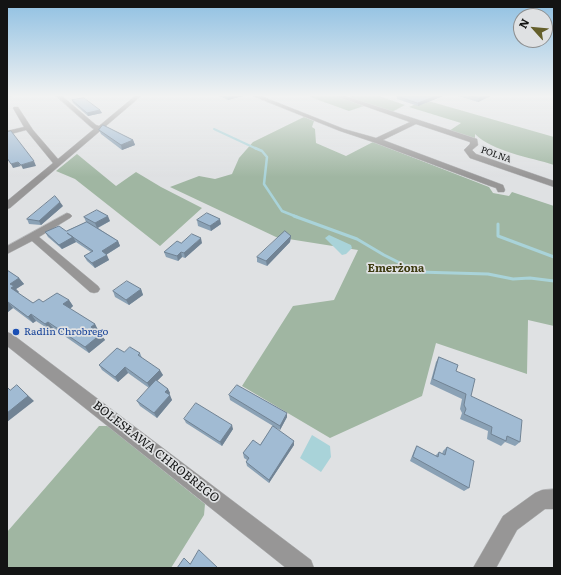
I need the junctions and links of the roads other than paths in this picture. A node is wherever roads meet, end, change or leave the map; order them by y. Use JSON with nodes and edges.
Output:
{"nodes":[{"id":1,"x":25,"y":123,"type":"edge"},
{"id":2,"x":89,"y":123,"type":"edge"},
{"id":3,"x":106,"y":123,"type":"edge"},
{"id":4,"x":324,"y":123,"type":"edge"},
{"id":5,"x":413,"y":123,"type":"edge"},
{"id":6,"x":418,"y":123,"type":"edge"},
{"id":7,"x":28,"y":128,"type":"junction"},
{"id":8,"x":100,"y":128,"type":"junction"},
{"id":9,"x":7,"y":133,"type":"edge"},
{"id":10,"x":376,"y":140,"type":"junction"},
{"id":11,"x":57,"y":163,"type":"junction"},
{"id":12,"x":506,"y":181,"type":"junction"},
{"id":13,"x":554,"y":184,"type":"edge"},
{"id":14,"x":7,"y":206,"type":"edge"},
{"id":15,"x":67,"y":216,"type":"dead end"},
{"id":16,"x":33,"y":237,"type":"junction"},
{"id":17,"x":7,"y":251,"type":"edge"},
{"id":18,"x":94,"y":289,"type":"dead end"},
{"id":19,"x":7,"y":338,"type":"edge"},
{"id":20,"x":554,"y":499,"type":"edge"},
{"id":21,"x":303,"y":568,"type":"edge"},
{"id":22,"x":484,"y":568,"type":"edge"}],
"edges":[{"from":1,"to":7,"type":"street"},
{"from":2,"to":8,"type":"street"},
{"from":3,"to":8,"type":"street"},
{"from":4,"to":10,"type":"street"},
{"from":5,"to":10,"type":"street"},
{"from":6,"to":12,"type":"street","name":"POLNA"},
{"from":7,"to":9,"type":"street"},
{"from":7,"to":11,"type":"street"},
{"from":8,"to":11,"type":"street"},
{"from":10,"to":12,"type":"street"},
{"from":11,"to":14,"type":"street"},
{"from":12,"to":13,"type":"street","name":"POLNA"},
{"from":15,"to":16,"type":"street"},
{"from":16,"to":17,"type":"street"},
{"from":16,"to":18,"type":"street"},
{"from":19,"to":21,"type":"street","name":"BOLESŁAWA CHROBREGO"},
{"from":20,"to":22,"type":"street"}]}
